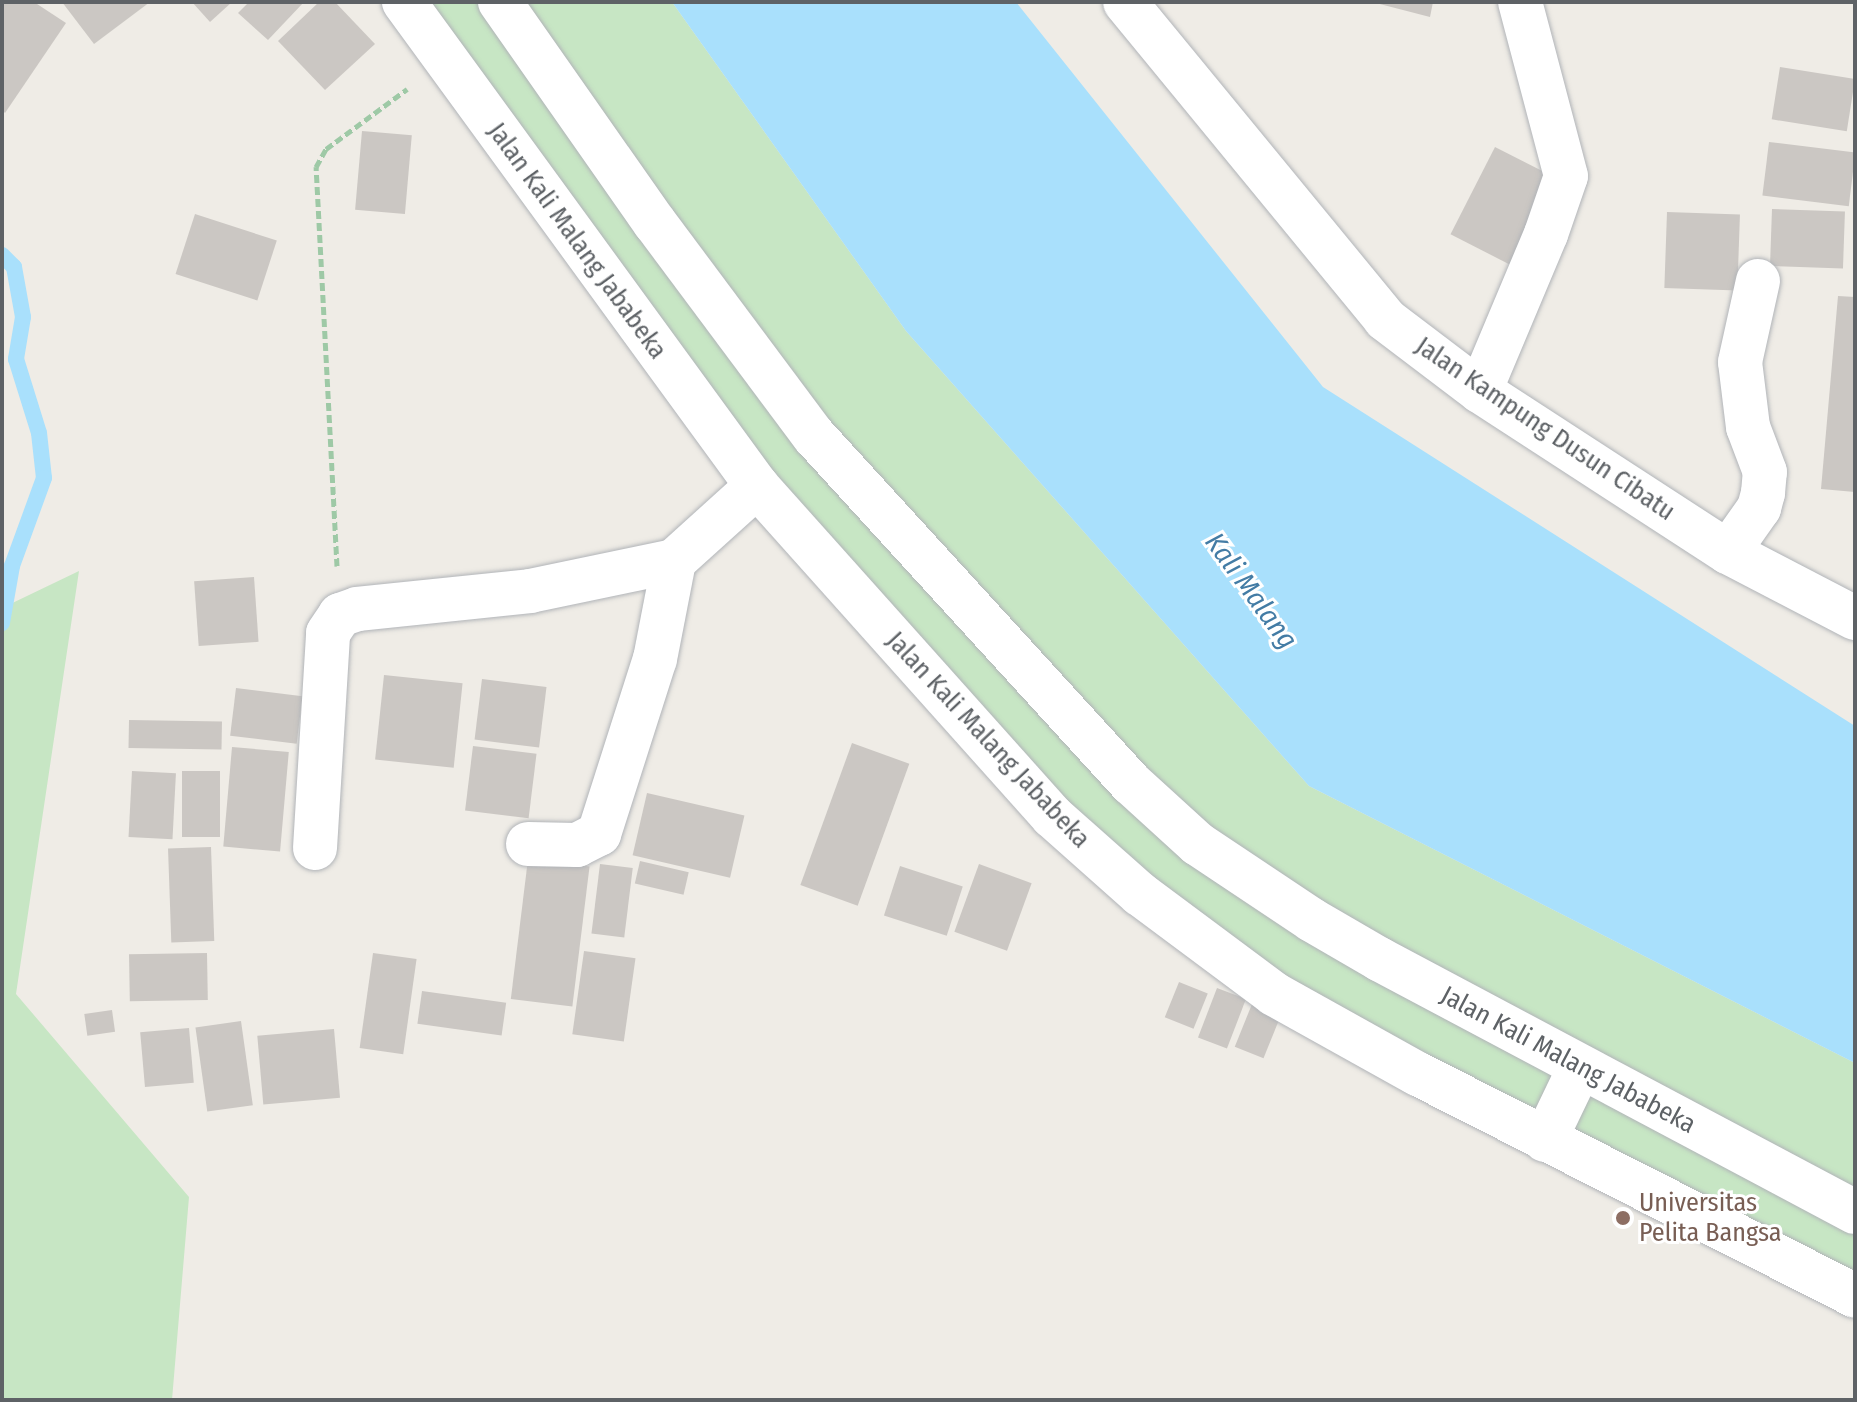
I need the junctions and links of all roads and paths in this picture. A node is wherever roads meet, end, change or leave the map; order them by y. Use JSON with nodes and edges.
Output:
{"nodes":[{"id":1,"x":404,"y":2,"type":"edge"},
{"id":2,"x":500,"y":2,"type":"edge"},
{"id":3,"x":1125,"y":2,"type":"edge"},
{"id":4,"x":1520,"y":2,"type":"edge"},
{"id":5,"x":445,"y":61,"type":"junction"},
{"id":6,"x":1758,"y":281,"type":"dead end"},
{"id":7,"x":1480,"y":391,"type":"junction"},
{"id":8,"x":757,"y":486,"type":"junction"},
{"id":9,"x":1728,"y":552,"type":"junction"},
{"id":10,"x":674,"y":561,"type":"junction"},
{"id":11,"x":340,"y":615,"type":"junction"},
{"id":12,"x":1855,"y":618,"type":"edge"},
{"id":13,"x":528,"y":844,"type":"dead end"},
{"id":14,"x":315,"y":848,"type":"dead end"},
{"id":15,"x":1580,"y":1067,"type":"junction"},
{"id":16,"x":1545,"y":1140,"type":"junction"},
{"id":17,"x":1855,"y":1212,"type":"edge"},
{"id":18,"x":1855,"y":1296,"type":"edge"}],
"edges":[{"from":1,"to":5,"type":"main road","name":"Jalan Kali Malang Jababeka"},
{"from":2,"to":15,"type":"main road","name":"Jalan Kali Malang Jababeka"},
{"from":3,"to":7,"type":"main road","name":"Jalan Kampung Dusun Cibatu"},
{"from":4,"to":7,"type":"main road"},
{"from":5,"to":8,"type":"main road","name":"Jalan Kali Malang Jababeka"},
{"from":5,"to":11,"type":"path"},
{"from":6,"to":9,"type":"main road"},
{"from":7,"to":9,"type":"main road","name":"Jalan Kampung Dusun Cibatu"},
{"from":8,"to":10,"type":"main road"},
{"from":8,"to":16,"type":"main road","name":"Jalan Kali Malang Jababeka"},
{"from":9,"to":12,"type":"main road","name":"Jalan Kampung Dusun Cibatu"},
{"from":10,"to":11,"type":"main road"},
{"from":10,"to":13,"type":"main road"},
{"from":11,"to":14,"type":"main road"},
{"from":15,"to":16,"type":"main road"},
{"from":15,"to":17,"type":"main road","name":"Jalan Kali Malang Jababeka"},
{"from":16,"to":18,"type":"main road","name":"Jalan Kali Malang Jababeka"}]}
